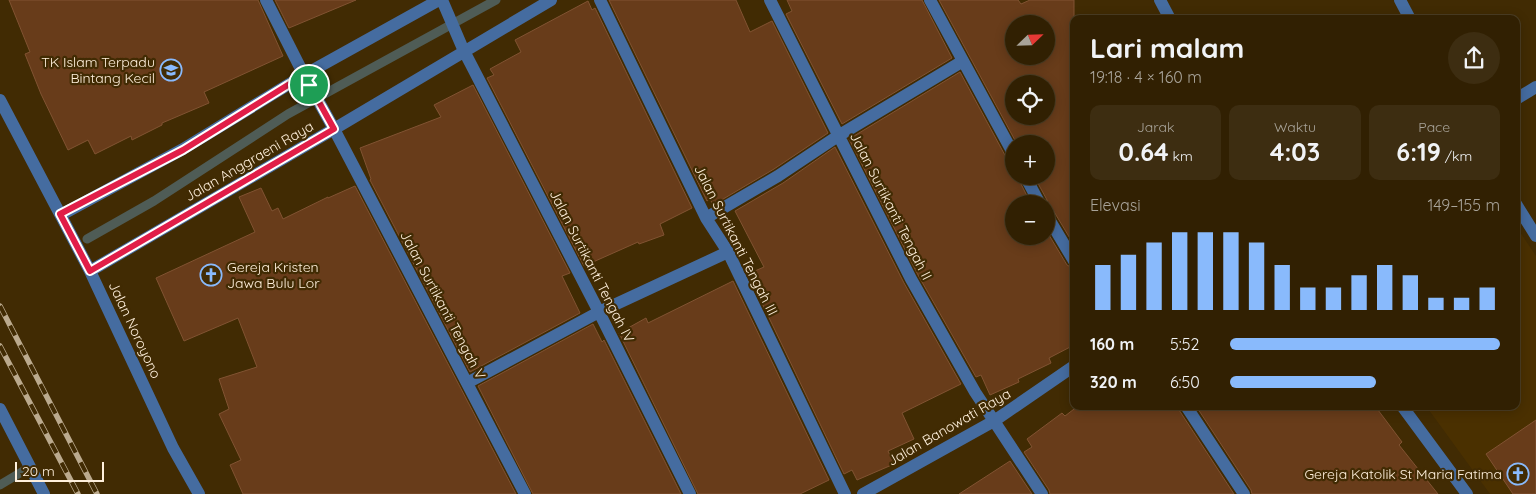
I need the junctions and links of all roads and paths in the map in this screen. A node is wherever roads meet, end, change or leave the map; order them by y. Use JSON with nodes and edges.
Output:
{"nodes":[{"id":1,"x":266,"y":0,"type":"edge"},
{"id":2,"x":551,"y":0,"type":"edge"},
{"id":3,"x":600,"y":0,"type":"edge"},
{"id":4,"x":770,"y":0,"type":"edge"},
{"id":5,"x":930,"y":0,"type":"edge"},
{"id":6,"x":1160,"y":0,"type":"edge"},
{"id":7,"x":1400,"y":0,"type":"edge"},
{"id":8,"x":442,"y":2,"type":"edge"},
{"id":9,"x":1168,"y":15,"type":"edge"},
{"id":10,"x":1408,"y":15,"type":"edge"},
{"id":11,"x":464,"y":50,"type":"junction"},
{"id":12,"x":962,"y":61,"type":"junction"},
{"id":13,"x":306,"y":80,"type":"junction"},
{"id":14,"x":1536,"y":87,"type":"edge"},
{"id":15,"x":1520,"y":97,"type":"edge"},
{"id":16,"x":0,"y":100,"type":"edge"},
{"id":17,"x":334,"y":129,"type":"junction"},
{"id":18,"x":838,"y":136,"type":"junction"},
{"id":19,"x":1005,"y":140,"type":"edge"},
{"id":20,"x":1520,"y":210,"type":"edge"},
{"id":21,"x":60,"y":214,"type":"junction"},
{"id":22,"x":706,"y":218,"type":"junction"},
{"id":23,"x":1055,"y":229,"type":"edge"},
{"id":24,"x":1536,"y":236,"type":"edge"},
{"id":25,"x":728,"y":252,"type":"junction"},
{"id":26,"x":1070,"y":254,"type":"edge"},
{"id":27,"x":90,"y":271,"type":"junction"},
{"id":28,"x":599,"y":312,"type":"junction"},
{"id":29,"x":1070,"y":369,"type":"edge"},
{"id":30,"x":467,"y":383,"type":"junction"},
{"id":31,"x":0,"y":408,"type":"edge"},
{"id":32,"x":1189,"y":410,"type":"edge"},
{"id":33,"x":1405,"y":410,"type":"edge"},
{"id":34,"x":994,"y":421,"type":"junction"},
{"id":35,"x":44,"y":494,"type":"edge"},
{"id":36,"x":199,"y":494,"type":"edge"},
{"id":37,"x":525,"y":494,"type":"edge"},
{"id":38,"x":690,"y":494,"type":"edge"},
{"id":39,"x":845,"y":494,"type":"edge"},
{"id":40,"x":863,"y":494,"type":"edge"},
{"id":41,"x":1042,"y":494,"type":"edge"},
{"id":42,"x":1244,"y":494,"type":"edge"},
{"id":43,"x":1467,"y":494,"type":"edge"}],
"edges":[{"from":1,"to":13,"type":"street","name":"Jalan Surtikanti Tengah V"},
{"from":2,"to":11,"type":"street","name":"Jalan Anggraeni Raya"},
{"from":3,"to":22,"type":"street","name":"Jalan Surtikanti Tengah III"},
{"from":4,"to":18,"type":"street","name":"Jalan Surtikanti Tengah II"},
{"from":5,"to":12,"type":"street"},
{"from":6,"to":9,"type":"street"},
{"from":7,"to":10,"type":"street"},
{"from":8,"to":11,"type":"street","name":"Jalan Surtikanti Tengah IV"},
{"from":8,"to":13,"type":"street"},
{"from":11,"to":17,"type":"street","name":"Jalan Anggraeni Raya"},
{"from":11,"to":28,"type":"street","name":"Jalan Surtikanti Tengah IV"},
{"from":12,"to":18,"type":"street"},
{"from":12,"to":19,"type":"street"},
{"from":13,"to":17,"type":"street","name":"Jalan Surtikanti Tengah V"},
{"from":13,"to":21,"type":"street"},
{"from":14,"to":15,"type":"street"},
{"from":16,"to":21,"type":"street","name":"Jalan Noroyono"},
{"from":17,"to":27,"type":"street","name":"Jalan Anggraeni Raya"},
{"from":17,"to":30,"type":"street","name":"Jalan Surtikanti Tengah V"},
{"from":18,"to":22,"type":"street"},
{"from":18,"to":34,"type":"street","name":"Jalan Surtikanti Tengah II"},
{"from":20,"to":24,"type":"street"},
{"from":21,"to":27,"type":"street","name":"Jalan Noroyono"},
{"from":22,"to":25,"type":"street","name":"Jalan Surtikanti Tengah III"},
{"from":23,"to":26,"type":"street"},
{"from":25,"to":28,"type":"street"},
{"from":25,"to":39,"type":"street","name":"Jalan Surtikanti Tengah III"},
{"from":27,"to":36,"type":"street","name":"Jalan Noroyono"},
{"from":28,"to":30,"type":"street"},
{"from":28,"to":38,"type":"street","name":"Jalan Surtikanti Tengah IV"},
{"from":29,"to":34,"type":"street","name":"Jalan Banowati Raya"},
{"from":30,"to":37,"type":"street","name":"Jalan Surtikanti Tengah V"},
{"from":31,"to":35,"type":"street"},
{"from":32,"to":42,"type":"street"},
{"from":33,"to":43,"type":"street"},
{"from":34,"to":40,"type":"street","name":"Jalan Banowati Raya"},
{"from":34,"to":41,"type":"street","name":"Jalan Surtikanti Tengah II"}]}
